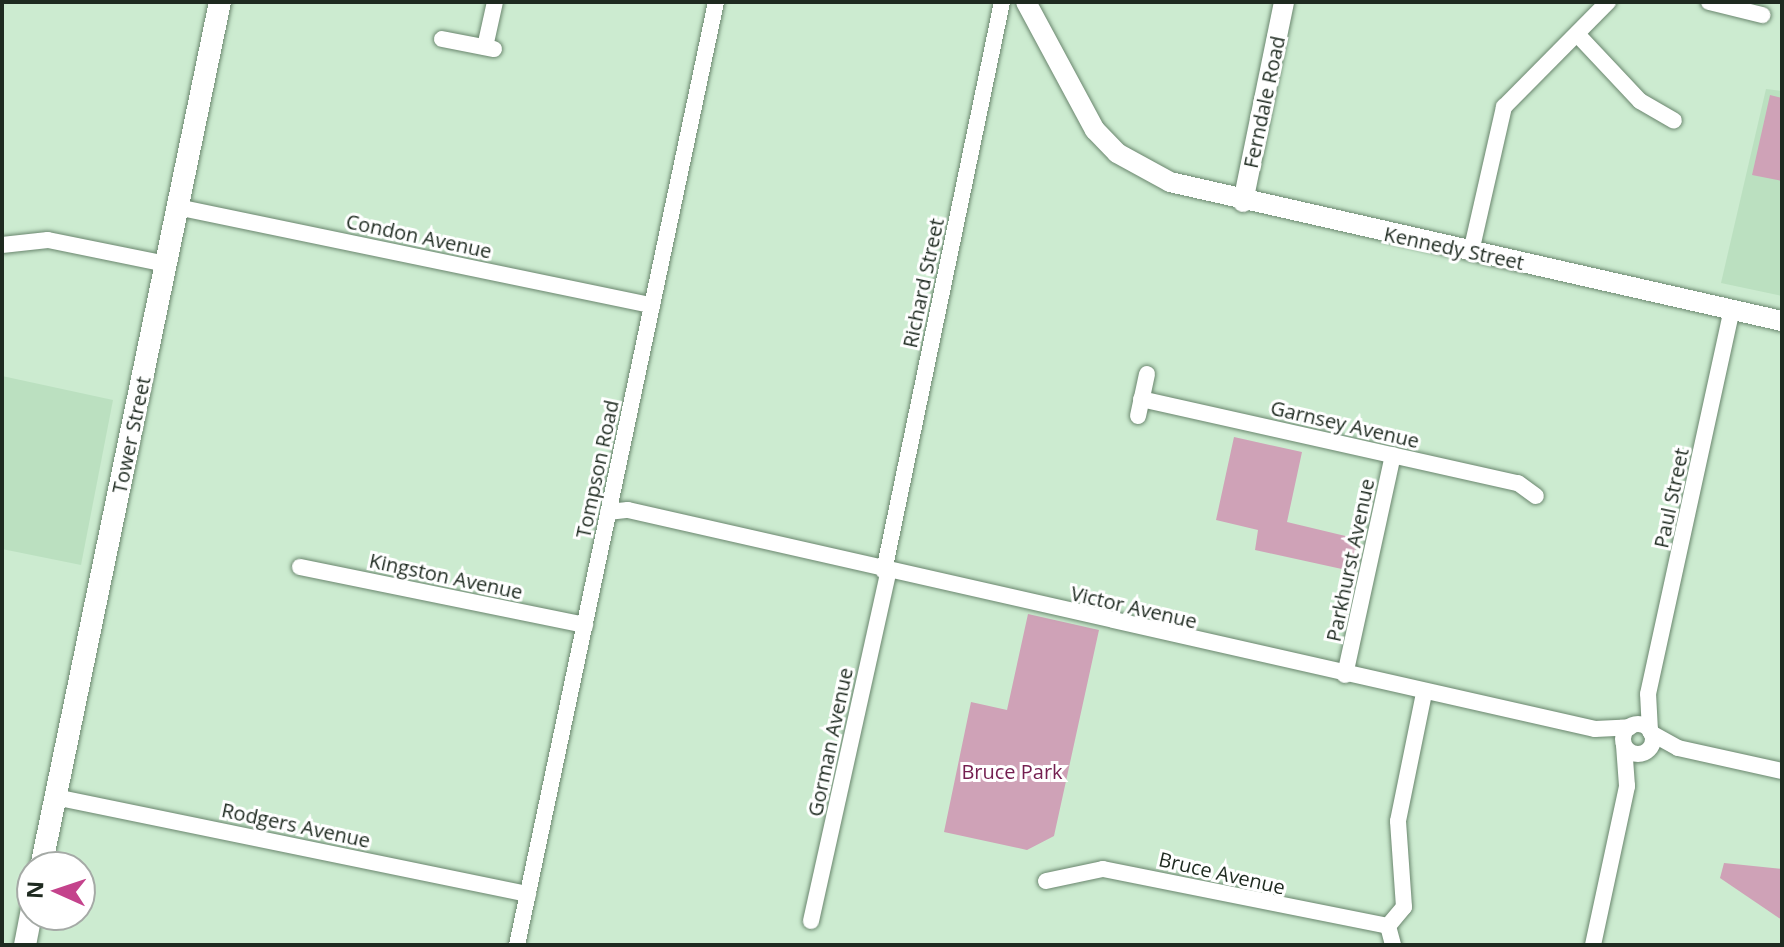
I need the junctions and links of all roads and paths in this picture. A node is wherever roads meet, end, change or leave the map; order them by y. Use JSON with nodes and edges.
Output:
{"nodes":[{"id":1,"x":220,"y":2,"type":"edge"},
{"id":2,"x":495,"y":2,"type":"edge"},
{"id":3,"x":716,"y":2,"type":"edge"},
{"id":4,"x":1002,"y":2,"type":"edge"},
{"id":5,"x":1026,"y":2,"type":"edge"},
{"id":6,"x":1284,"y":2,"type":"edge"},
{"id":7,"x":1608,"y":2,"type":"edge"},
{"id":8,"x":1709,"y":2,"type":"edge"},
{"id":9,"x":1762,"y":15,"type":"dead end"},
{"id":10,"x":1577,"y":34,"type":"junction"},
{"id":11,"x":442,"y":39,"type":"dead end"},
{"id":12,"x":1674,"y":121,"type":"dead end"},
{"id":13,"x":1243,"y":202,"type":"junction"},
{"id":14,"x":177,"y":207,"type":"junction"},
{"id":15,"x":2,"y":245,"type":"edge"},
{"id":16,"x":1471,"y":252,"type":"junction"},
{"id":17,"x":166,"y":264,"type":"junction"},
{"id":18,"x":652,"y":305,"type":"junction"},
{"id":19,"x":1732,"y":309,"type":"junction"},
{"id":20,"x":1782,"y":321,"type":"edge"},
{"id":21,"x":1147,"y":374,"type":"dead end"},
{"id":22,"x":1393,"y":455,"type":"junction"},
{"id":23,"x":1536,"y":496,"type":"dead end"},
{"id":24,"x":608,"y":512,"type":"junction"},
{"id":25,"x":300,"y":567,"type":"dead end"},
{"id":26,"x":886,"y":572,"type":"junction"},
{"id":27,"x":585,"y":625,"type":"junction"},
{"id":28,"x":1345,"y":675,"type":"junction"},
{"id":29,"x":1424,"y":693,"type":"junction"},
{"id":30,"x":1648,"y":694,"type":"junction"},
{"id":31,"x":1631,"y":726,"type":"junction"},
{"id":32,"x":1595,"y":729,"type":"junction"},
{"id":33,"x":1650,"y":732,"type":"junction"},
{"id":34,"x":1624,"y":744,"type":"junction"},
{"id":35,"x":1678,"y":748,"type":"junction"},
{"id":36,"x":1645,"y":752,"type":"junction"},
{"id":37,"x":1782,"y":771,"type":"edge"},
{"id":38,"x":1627,"y":786,"type":"junction"},
{"id":39,"x":55,"y":797,"type":"junction"},
{"id":40,"x":44,"y":851,"type":"edge"},
{"id":41,"x":1046,"y":881,"type":"dead end"},
{"id":42,"x":528,"y":894,"type":"junction"},
{"id":43,"x":811,"y":921,"type":"dead end"},
{"id":44,"x":1388,"y":926,"type":"junction"},
{"id":45,"x":517,"y":945,"type":"edge"},
{"id":46,"x":1393,"y":945,"type":"edge"},
{"id":47,"x":1593,"y":945,"type":"edge"}],
"edges":[{"from":1,"to":14,"type":"main road","name":"Tower Street"},
{"from":2,"to":11,"type":"street"},
{"from":3,"to":18,"type":"street","name":"Tompson Road"},
{"from":4,"to":26,"type":"street","name":"Richard Street"},
{"from":5,"to":13,"type":"street","name":"Kennedy Street"},
{"from":6,"to":13,"type":"street","name":"Ferndale Road"},
{"from":7,"to":10,"type":"street"},
{"from":8,"to":9,"type":"street"},
{"from":10,"to":12,"type":"street"},
{"from":10,"to":16,"type":"street"},
{"from":13,"to":16,"type":"street","name":"Kennedy Street"},
{"from":14,"to":17,"type":"main road","name":"Tower Street"},
{"from":14,"to":18,"type":"street","name":"Condon Avenue"},
{"from":15,"to":17,"type":"street"},
{"from":16,"to":19,"type":"street","name":"Kennedy Street"},
{"from":17,"to":39,"type":"main road","name":"Tower Street"},
{"from":18,"to":24,"type":"street","name":"Tompson Road"},
{"from":19,"to":20,"type":"street","name":"Kennedy Street"},
{"from":19,"to":30,"type":"street","name":"Paul Street"},
{"from":21,"to":22,"type":"street","name":"Garnsey Avenue"},
{"from":22,"to":23,"type":"street","name":"Garnsey Avenue"},
{"from":22,"to":28,"type":"street","name":"Parkhurst Avenue"},
{"from":24,"to":26,"type":"street","name":"Victor Avenue"},
{"from":24,"to":27,"type":"street","name":"Tompson Road"},
{"from":25,"to":27,"type":"street","name":"Kingston Avenue"},
{"from":26,"to":28,"type":"street","name":"Victor Avenue"},
{"from":26,"to":43,"type":"street","name":"Gorman Avenue"},
{"from":27,"to":42,"type":"street","name":"Tompson Road"},
{"from":28,"to":29,"type":"street","name":"Victor Avenue"},
{"from":29,"to":32,"type":"street","name":"Victor Avenue"},
{"from":29,"to":44,"type":"street"},
{"from":30,"to":31,"type":"street","name":"Paul Street"},
{"from":30,"to":33,"type":"street","name":"Paul Street"},
{"from":31,"to":32,"type":"street","name":"Victor Avenue"},
{"from":31,"to":33,"type":"street","name":"Victor Avenue"},
{"from":31,"to":34,"type":"street","name":"Paul Street"},
{"from":32,"to":34,"type":"street","name":"Victor Avenue"},
{"from":33,"to":35,"type":"street"},
{"from":33,"to":36,"type":"street","name":"Paul Street"},
{"from":34,"to":36,"type":"street","name":"Victor Avenue"},
{"from":34,"to":38,"type":"street"},
{"from":35,"to":36,"type":"street"},
{"from":35,"to":37,"type":"street"},
{"from":36,"to":38,"type":"street"},
{"from":38,"to":47,"type":"street"},
{"from":39,"to":40,"type":"main road","name":"Tower Street"},
{"from":39,"to":42,"type":"street","name":"Rodgers Avenue"},
{"from":41,"to":44,"type":"street","name":"Bruce Avenue"},
{"from":42,"to":45,"type":"street","name":"Tompson Road"},
{"from":44,"to":46,"type":"street"}]}
